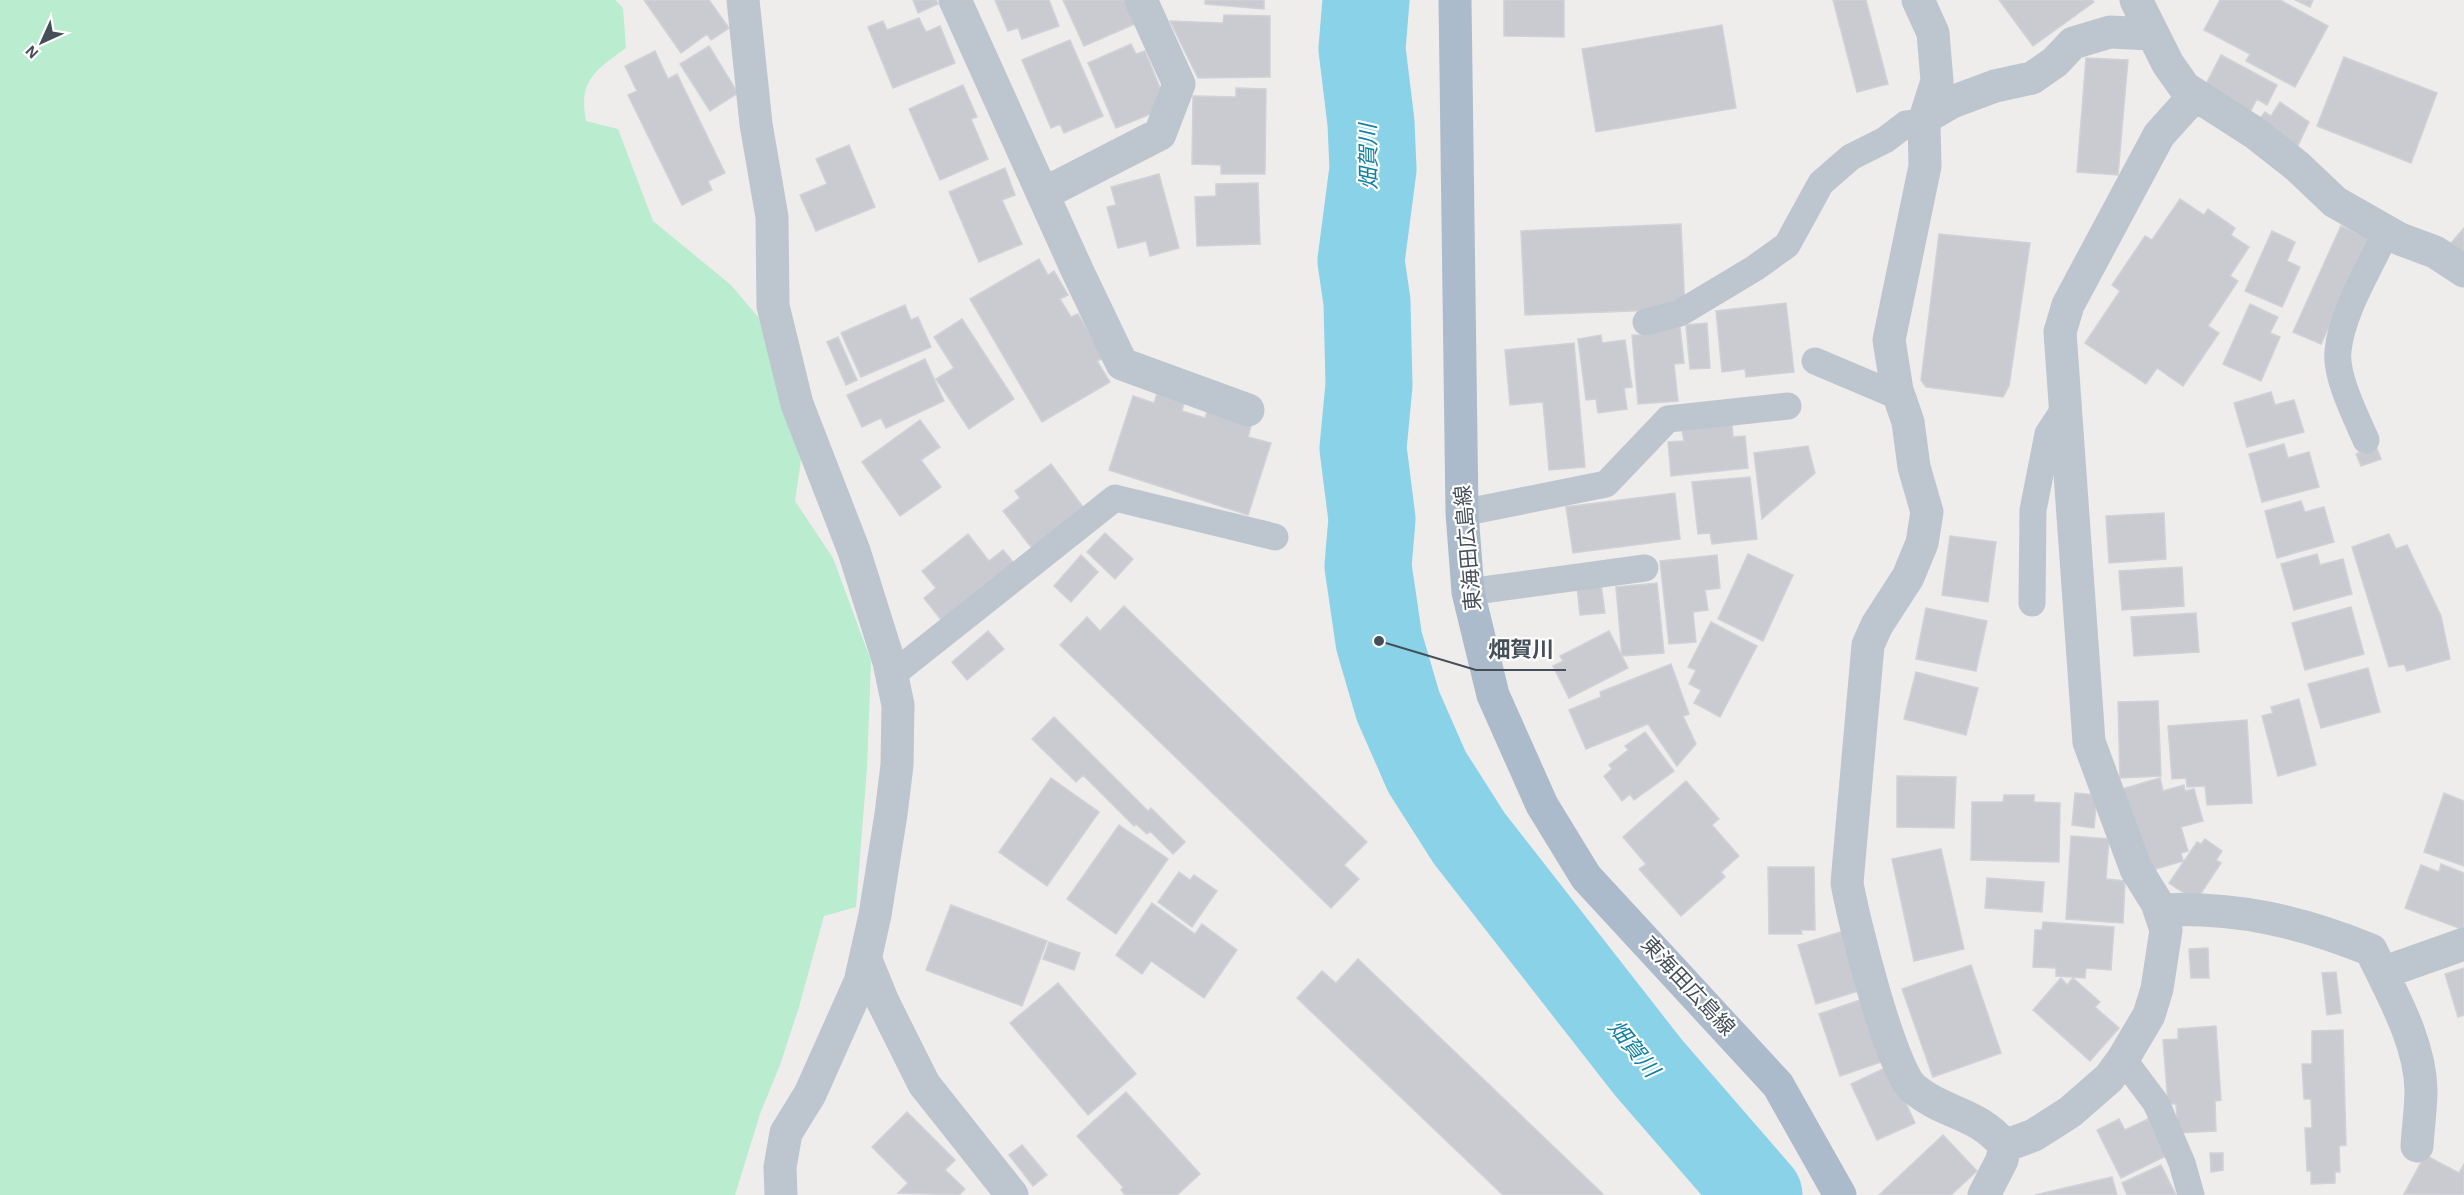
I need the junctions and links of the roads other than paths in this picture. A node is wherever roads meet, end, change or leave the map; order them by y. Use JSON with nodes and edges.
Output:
{"nodes":[{"id":1,"x":742,"y":0,"type":"edge"},
{"id":2,"x":955,"y":0,"type":"edge"},
{"id":3,"x":1141,"y":0,"type":"edge"},
{"id":4,"x":1455,"y":0,"type":"edge"},
{"id":5,"x":1918,"y":0,"type":"edge"},
{"id":6,"x":2136,"y":0,"type":"edge"},
{"id":7,"x":2151,"y":34,"type":"junction"},
{"id":8,"x":2195,"y":95,"type":"junction"},
{"id":9,"x":1926,"y":119,"type":"junction"},
{"id":10,"x":1043,"y":194,"type":"junction"},
{"id":11,"x":2387,"y":231,"type":"junction"},
{"id":12,"x":2464,"y":271,"type":"edge"},
{"id":13,"x":1646,"y":322,"type":"dead end"},
{"id":14,"x":1815,"y":361,"type":"dead end"},
{"id":15,"x":1900,"y":397,"type":"junction"},
{"id":16,"x":1788,"y":406,"type":"dead end"},
{"id":17,"x":2065,"y":408,"type":"junction"},
{"id":18,"x":1248,"y":410,"type":"dead end"},
{"id":19,"x":2366,"y":440,"type":"dead end"},
{"id":20,"x":1462,"y":513,"type":"junction"},
{"id":21,"x":1275,"y":537,"type":"dead end"},
{"id":22,"x":1644,"y":568,"type":"dead end"},
{"id":23,"x":1468,"y":592,"type":"junction"},
{"id":24,"x":2032,"y":603,"type":"dead end"},
{"id":25,"x":892,"y":675,"type":"junction"},
{"id":26,"x":2160,"y":910,"type":"junction"},
{"id":27,"x":2464,"y":944,"type":"edge"},
{"id":28,"x":866,"y":960,"type":"junction"},
{"id":29,"x":2382,"y":973,"type":"junction"},
{"id":30,"x":2123,"y":1059,"type":"junction"},
{"id":31,"x":2005,"y":1146,"type":"junction"},
{"id":32,"x":2417,"y":1146,"type":"dead end"},
{"id":33,"x":781,"y":1195,"type":"edge"},
{"id":34,"x":1012,"y":1195,"type":"edge"},
{"id":35,"x":1840,"y":1195,"type":"edge"},
{"id":36,"x":1984,"y":1195,"type":"edge"},
{"id":37,"x":2191,"y":1195,"type":"edge"}],
"edges":[{"from":1,"to":25,"type":"street"},
{"from":2,"to":10,"type":"street"},
{"from":3,"to":10,"type":"street"},
{"from":4,"to":20,"type":"main road","name":"東海田広島線"},
{"from":5,"to":9,"type":"street"},
{"from":6,"to":7,"type":"street"},
{"from":7,"to":8,"type":"street"},
{"from":7,"to":9,"type":"street"},
{"from":8,"to":11,"type":"street"},
{"from":8,"to":17,"type":"street"},
{"from":9,"to":13,"type":"lane"},
{"from":9,"to":15,"type":"street"},
{"from":10,"to":18,"type":"street"},
{"from":11,"to":12,"type":"street"},
{"from":11,"to":19,"type":"lane"},
{"from":14,"to":15,"type":"lane"},
{"from":15,"to":31,"type":"street"},
{"from":16,"to":20,"type":"lane"},
{"from":17,"to":24,"type":"lane"},
{"from":17,"to":26,"type":"street"},
{"from":20,"to":23,"type":"main road","name":"東海田広島線"},
{"from":21,"to":25,"type":"lane"},
{"from":22,"to":23,"type":"lane"},
{"from":23,"to":35,"type":"main road","name":"東海田広島線"},
{"from":25,"to":28,"type":"street"},
{"from":26,"to":29,"type":"street"},
{"from":26,"to":30,"type":"street"},
{"from":27,"to":29,"type":"street"},
{"from":28,"to":33,"type":"street"},
{"from":28,"to":34,"type":"street"},
{"from":29,"to":32,"type":"street"},
{"from":30,"to":31,"type":"street"},
{"from":30,"to":37,"type":"lane"},
{"from":31,"to":36,"type":"street"}]}
